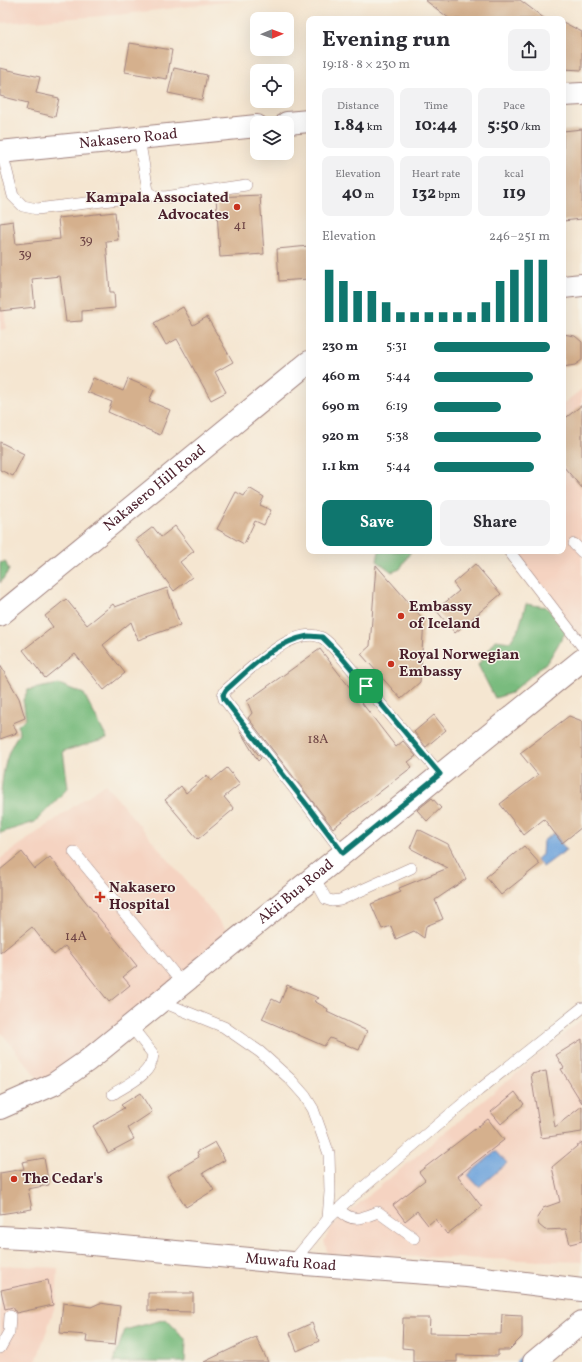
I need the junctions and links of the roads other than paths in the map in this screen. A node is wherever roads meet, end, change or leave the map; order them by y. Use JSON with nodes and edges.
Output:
{"nodes":[{"id":1,"x":582,"y":94,"type":"edge"},
{"id":2,"x":566,"y":95,"type":"edge"},
{"id":3,"x":306,"y":121,"type":"edge"},
{"id":4,"x":294,"y":122,"type":"edge"},
{"id":5,"x":250,"y":127,"type":"edge"},
{"id":6,"x":138,"y":138,"type":"junction"},
{"id":7,"x":1,"y":152,"type":"edge"},
{"id":8,"x":246,"y":185,"type":"dead end"},
{"id":9,"x":119,"y":199,"type":"dead end"},
{"id":10,"x":582,"y":285,"type":"edge"},
{"id":11,"x":566,"y":287,"type":"edge"},
{"id":12,"x":306,"y":364,"type":"edge"},
{"id":13,"x":511,"y":554,"type":"edge"},
{"id":14,"x":0,"y":615,"type":"edge"},
{"id":15,"x":582,"y":646,"type":"edge"},
{"id":16,"x":582,"y":660,"type":"edge"},
{"id":17,"x":440,"y":774,"type":"junction"},
{"id":18,"x":74,"y":852,"type":"dead end"},
{"id":19,"x":343,"y":853,"type":"junction"},
{"id":20,"x":411,"y":868,"type":"dead end"},
{"id":21,"x":314,"y":877,"type":"junction"},
{"id":22,"x":182,"y":983,"type":"junction"},
{"id":23,"x":160,"y":1001,"type":"junction"},
{"id":24,"x":582,"y":1008,"type":"edge"},
{"id":25,"x":130,"y":1026,"type":"junction"},
{"id":26,"x":113,"y":1094,"type":"dead end"},
{"id":27,"x":0,"y":1108,"type":"edge"},
{"id":28,"x":338,"y":1209,"type":"junction"},
{"id":29,"x":328,"y":1219,"type":"junction"},
{"id":30,"x":0,"y":1237,"type":"edge"},
{"id":31,"x":414,"y":1238,"type":"dead end"},
{"id":32,"x":292,"y":1263,"type":"junction"},
{"id":33,"x":582,"y":1290,"type":"edge"},
{"id":34,"x":10,"y":1316,"type":"dead end"},
{"id":35,"x":582,"y":1322,"type":"edge"},
{"id":36,"x":0,"y":1348,"type":"edge"},
{"id":37,"x":534,"y":1362,"type":"edge"}],
"edges":[{"from":1,"to":2,"type":"street"},
{"from":3,"to":4,"type":"street"},
{"from":5,"to":6,"type":"street","name":"Nakasero Road"},
{"from":6,"to":7,"type":"street","name":"Nakasero Road"},
{"from":6,"to":8,"type":"lane"},
{"from":7,"to":9,"type":"lane"},
{"from":10,"to":11,"type":"street"},
{"from":12,"to":14,"type":"street","name":"Nakasero Hill Road"},
{"from":13,"to":15,"type":"lane"},
{"from":16,"to":17,"type":"street","name":"Akii Bua Road"},
{"from":17,"to":19,"type":"street","name":"Akii Bua Road"},
{"from":17,"to":19,"type":"lane"},
{"from":18,"to":22,"type":"lane"},
{"from":19,"to":21,"type":"street","name":"Akii Bua Road"},
{"from":20,"to":21,"type":"lane"},
{"from":21,"to":22,"type":"street","name":"Akii Bua Road"},
{"from":22,"to":23,"type":"street","name":"Akii Bua Road"},
{"from":23,"to":25,"type":"street","name":"Akii Bua Road"},
{"from":23,"to":29,"type":"lane"},
{"from":24,"to":28,"type":"lane"},
{"from":25,"to":26,"type":"lane"},
{"from":25,"to":27,"type":"street","name":"Akii Bua Road"},
{"from":28,"to":29,"type":"lane"},
{"from":28,"to":31,"type":"lane"},
{"from":29,"to":32,"type":"lane"},
{"from":30,"to":32,"type":"street","name":"Muwafu Road"},
{"from":32,"to":33,"type":"street","name":"Muwafu Road"},
{"from":34,"to":36,"type":"lane"},
{"from":35,"to":37,"type":"street"}]}
